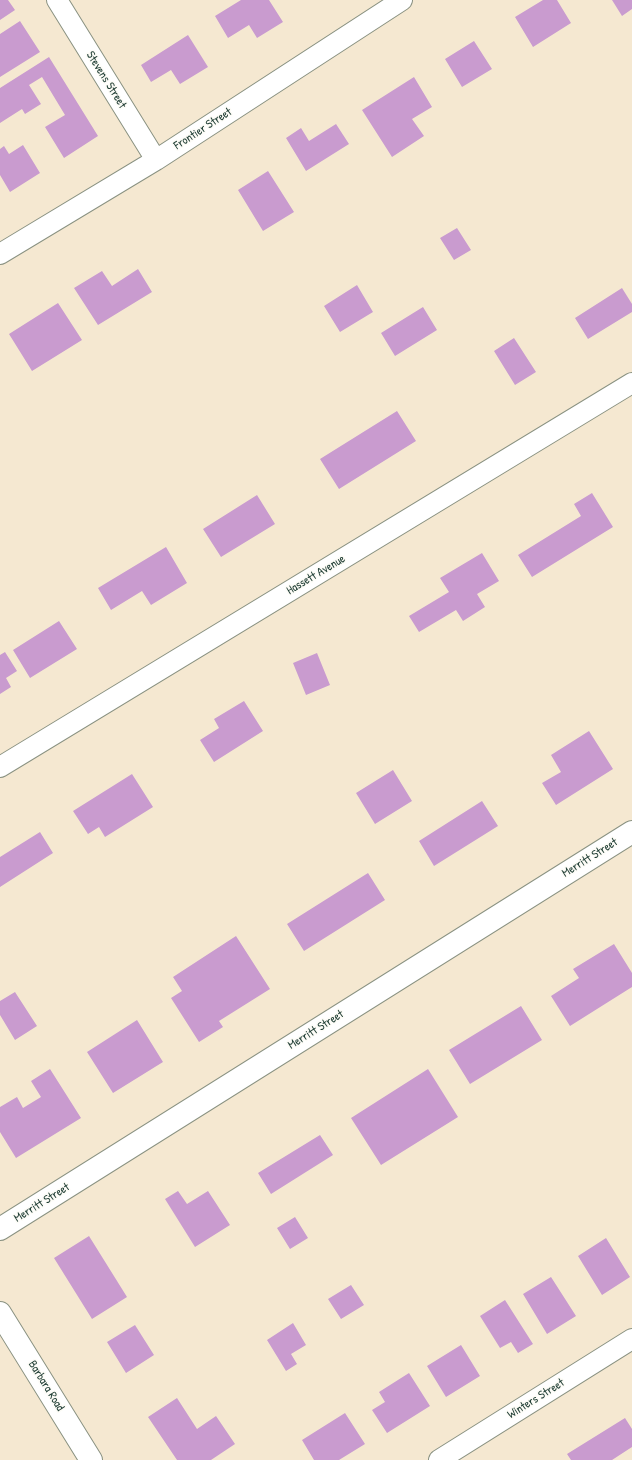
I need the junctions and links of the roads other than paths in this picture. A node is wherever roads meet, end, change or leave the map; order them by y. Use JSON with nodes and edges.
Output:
{"nodes":[{"id":1,"x":57,"y":0,"type":"edge"},
{"id":2,"x":402,"y":0,"type":"edge"},
{"id":3,"x":156,"y":160,"type":"junction"},
{"id":4,"x":0,"y":254,"type":"edge"},
{"id":5,"x":632,"y":383,"type":"edge"},
{"id":6,"x":0,"y":767,"type":"edge"},
{"id":7,"x":632,"y":832,"type":"edge"},
{"id":8,"x":0,"y":1229,"type":"edge"},
{"id":9,"x":0,"y":1313,"type":"edge"},
{"id":10,"x":632,"y":1339,"type":"edge"},
{"id":11,"x":91,"y":1460,"type":"edge"},
{"id":12,"x":439,"y":1460,"type":"edge"}],
"edges":[{"from":1,"to":3,"type":"street","name":"Stevens Street"},
{"from":2,"to":3,"type":"street","name":"Frontier Street"},
{"from":3,"to":4,"type":"street","name":"Frontier Street"},
{"from":5,"to":6,"type":"street","name":"Hassett Avenue"},
{"from":7,"to":8,"type":"street","name":"Merritt Street"},
{"from":9,"to":11,"type":"street","name":"Barbara Road"},
{"from":10,"to":12,"type":"street","name":"Winters Street"}]}
